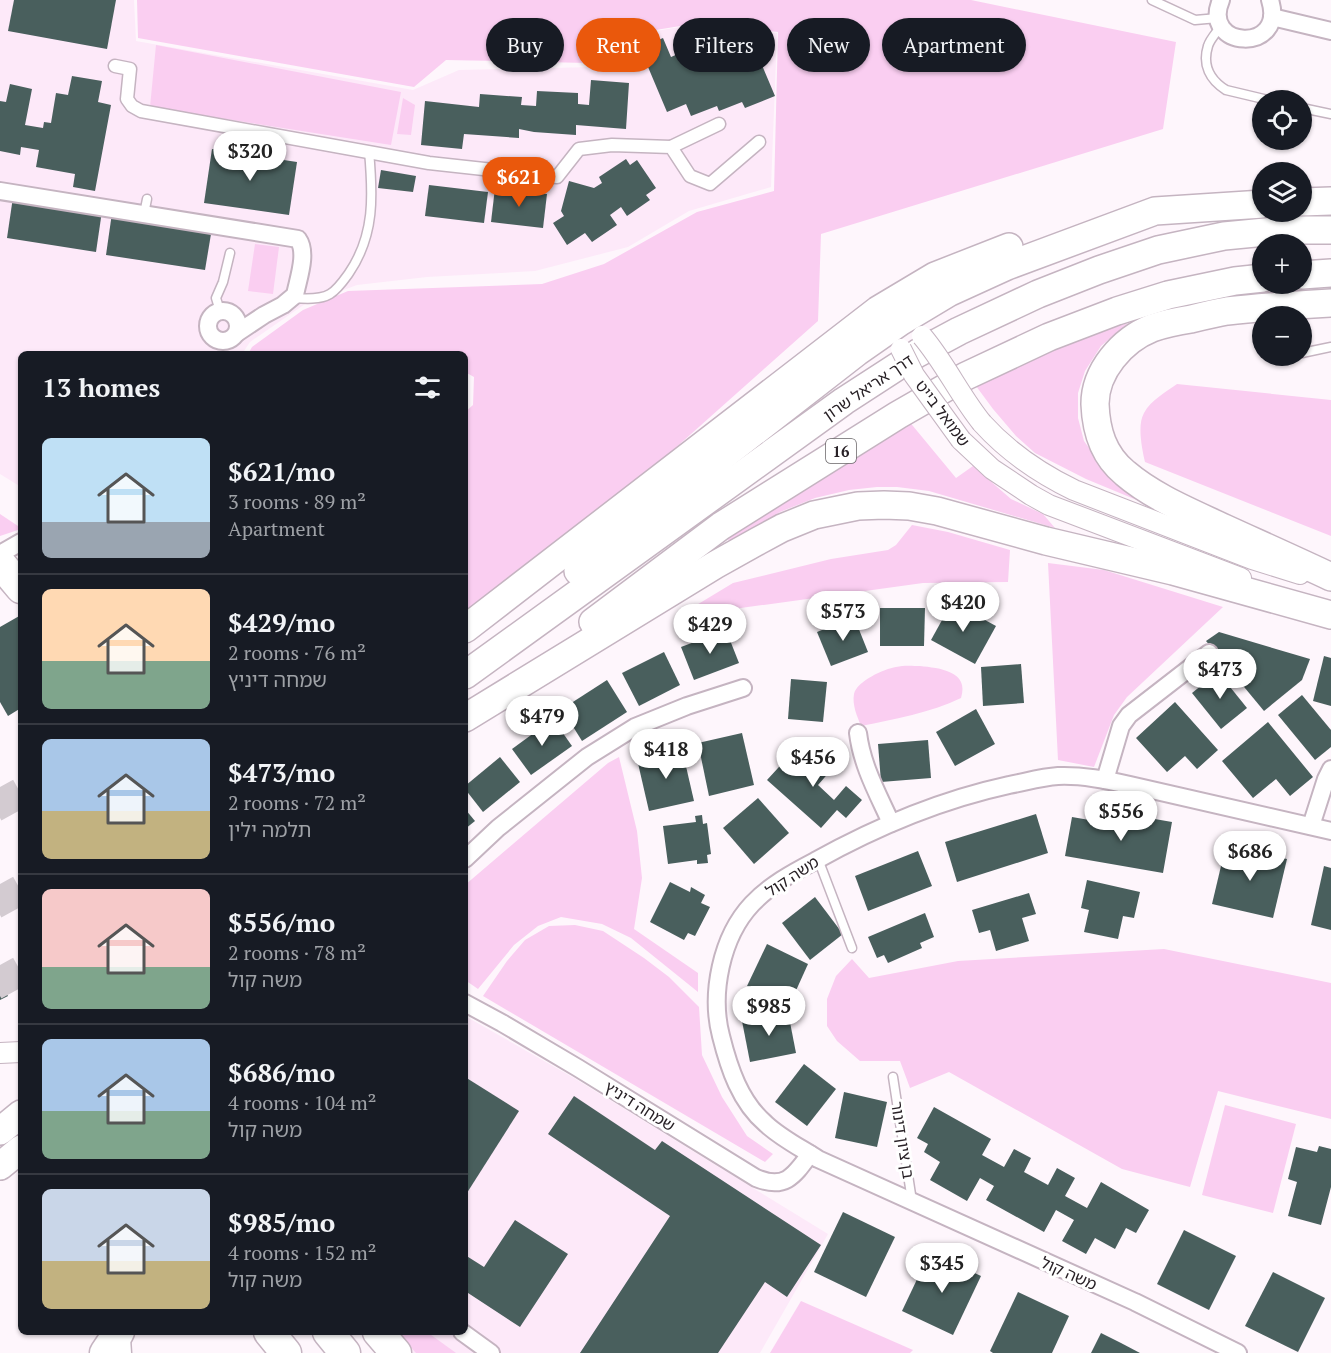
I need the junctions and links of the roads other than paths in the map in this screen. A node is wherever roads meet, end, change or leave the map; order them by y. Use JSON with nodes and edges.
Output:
{"nodes":[{"id":1,"x":1152,"y":0,"type":"edge"},
{"id":2,"x":1221,"y":0,"type":"edge"},
{"id":3,"x":1270,"y":0,"type":"edge"},
{"id":4,"x":1272,"y":17,"type":"junction"},
{"id":5,"x":1219,"y":22,"type":"junction"},
{"id":6,"x":1331,"y":31,"type":"edge"},
{"id":7,"x":115,"y":66,"type":"dead end"},
{"id":8,"x":1252,"y":96,"type":"edge"},
{"id":9,"x":1312,"y":110,"type":"edge"},
{"id":10,"x":1331,"y":114,"type":"edge"},
{"id":11,"x":719,"y":124,"type":"dead end"},
{"id":12,"x":759,"y":142,"type":"dead end"},
{"id":13,"x":671,"y":147,"type":"junction"},
{"id":14,"x":369,"y":151,"type":"junction"},
{"id":15,"x":0,"y":191,"type":"edge"},
{"id":16,"x":1331,"y":201,"type":"edge"},
{"id":17,"x":1312,"y":202,"type":"edge"},
{"id":18,"x":1252,"y":205,"type":"edge"},
{"id":19,"x":1155,"y":211,"type":"junction"},
{"id":20,"x":1331,"y":230,"type":"edge"},
{"id":21,"x":230,"y":253,"type":"dead end"},
{"id":22,"x":1331,"y":273,"type":"edge"},
{"id":23,"x":1312,"y":274,"type":"edge"},
{"id":24,"x":1252,"y":279,"type":"edge"},
{"id":25,"x":288,"y":301,"type":"junction"},
{"id":26,"x":1331,"y":303,"type":"edge"},
{"id":27,"x":225,"y":312,"type":"junction"},
{"id":28,"x":911,"y":329,"type":"junction"},
{"id":29,"x":237,"y":333,"type":"junction"},
{"id":30,"x":1331,"y":347,"type":"edge"},
{"id":31,"x":220,"y":348,"type":"edge"},
{"id":32,"x":1312,"y":351,"type":"edge"},
{"id":33,"x":727,"y":453,"type":"junction"},
{"id":34,"x":7,"y":552,"type":"edge"},
{"id":35,"x":1331,"y":577,"type":"edge"},
{"id":36,"x":18,"y":582,"type":"edge"},
{"id":37,"x":1331,"y":583,"type":"edge"},
{"id":38,"x":1331,"y":614,"type":"edge"},
{"id":39,"x":468,"y":627,"type":"edge"},
{"id":40,"x":468,"y":641,"type":"edge"},
{"id":41,"x":1209,"y":652,"type":"dead end"},
{"id":42,"x":468,"y":660,"type":"edge"},
{"id":43,"x":468,"y":673,"type":"edge"},
{"id":44,"x":743,"y":688,"type":"dead end"},
{"id":45,"x":468,"y":716,"type":"edge"},
{"id":46,"x":468,"y":716,"type":"edge"},
{"id":47,"x":858,"y":733,"type":"dead end"},
{"id":48,"x":1331,"y":769,"type":"edge"},
{"id":49,"x":1105,"y":780,"type":"junction"},
{"id":50,"x":891,"y":823,"type":"junction"},
{"id":51,"x":1311,"y":826,"type":"junction"},
{"id":52,"x":1331,"y":831,"type":"edge"},
{"id":53,"x":468,"y":856,"type":"edge"},
{"id":54,"x":818,"y":859,"type":"junction"},
{"id":55,"x":852,"y":948,"type":"dead end"},
{"id":56,"x":468,"y":1005,"type":"edge"},
{"id":57,"x":18,"y":1041,"type":"edge"},
{"id":58,"x":0,"y":1042,"type":"edge"},
{"id":59,"x":18,"y":1052,"type":"edge"},
{"id":60,"x":0,"y":1053,"type":"edge"},
{"id":61,"x":893,"y":1077,"type":"dead end"},
{"id":62,"x":18,"y":1116,"type":"edge"},
{"id":63,"x":0,"y":1131,"type":"edge"},
{"id":64,"x":18,"y":1151,"type":"edge"},
{"id":65,"x":810,"y":1154,"type":"junction"},
{"id":66,"x":0,"y":1166,"type":"edge"},
{"id":67,"x":913,"y":1202,"type":"junction"},
{"id":68,"x":117,"y":1335,"type":"edge"},
{"id":69,"x":127,"y":1335,"type":"edge"},
{"id":70,"x":271,"y":1335,"type":"edge"},
{"id":71,"x":330,"y":1335,"type":"edge"},
{"id":72,"x":381,"y":1335,"type":"edge"},
{"id":73,"x":466,"y":1335,"type":"edge"},
{"id":74,"x":105,"y":1353,"type":"edge"},
{"id":75,"x":127,"y":1353,"type":"edge"},
{"id":76,"x":286,"y":1353,"type":"edge"},
{"id":77,"x":345,"y":1353,"type":"edge"},
{"id":78,"x":396,"y":1353,"type":"edge"},
{"id":79,"x":491,"y":1353,"type":"edge"},
{"id":80,"x":1238,"y":1353,"type":"edge"}],
"edges":[{"from":1,"to":5,"type":"lane"},
{"from":2,"to":5,"type":"street"},
{"from":3,"to":4,"type":"street"},
{"from":4,"to":5,"type":"street"},
{"from":4,"to":6,"type":"street"},
{"from":5,"to":8,"type":"lane"},
{"from":7,"to":14,"type":"street"},
{"from":9,"to":10,"type":"lane"},
{"from":11,"to":13,"type":"street"},
{"from":12,"to":13,"type":"street"},
{"from":13,"to":14,"type":"street"},
{"from":14,"to":25,"type":"lane"},
{"from":15,"to":25,"type":"street"},
{"from":16,"to":17,"type":"highway"},
{"from":18,"to":19,"type":"highway"},
{"from":19,"to":28,"type":"highway"},
{"from":19,"to":39,"type":"highway"},
{"from":20,"to":43,"type":"highway","name":"דרך אריאל שרון","number":"16"},
{"from":21,"to":27,"type":"lane"},
{"from":22,"to":23,"type":"highway"},
{"from":24,"to":45,"type":"highway","number":"16"},
{"from":25,"to":27,"type":"street"},
{"from":25,"to":29,"type":"street"},
{"from":26,"to":35,"type":"highway"},
{"from":27,"to":29,"type":"street"},
{"from":27,"to":31,"type":"street"},
{"from":28,"to":33,"type":"highway"},
{"from":28,"to":37,"type":"street","name":"שמואל בייט","bridge":true},
{"from":28,"to":38,"type":"street","name":"שמואל בייט","bridge":true},
{"from":29,"to":31,"type":"street"},
{"from":30,"to":32,"type":"lane"},
{"from":33,"to":40,"type":"highway"},
{"from":33,"to":42,"type":"highway"},
{"from":34,"to":36,"type":"highway"},
{"from":38,"to":46,"type":"highway"},
{"from":41,"to":49,"type":"street"},
{"from":44,"to":53,"type":"street"},
{"from":47,"to":50,"type":"street"},
{"from":48,"to":51,"type":"street"},
{"from":49,"to":50,"type":"street","name":"משה קול"},
{"from":49,"to":51,"type":"street","name":"משה קול"},
{"from":50,"to":54,"type":"street","name":"משה קול"},
{"from":51,"to":52,"type":"street","name":"משה קול"},
{"from":54,"to":55,"type":"lane"},
{"from":54,"to":65,"type":"street","name":"משה קול"},
{"from":56,"to":65,"type":"street","name":"שמחה דיניץ"},
{"from":57,"to":58,"type":"street"},
{"from":59,"to":60,"type":"street"},
{"from":61,"to":67,"type":"lane","name":"בן ציון דינור"},
{"from":62,"to":63,"type":"highway"},
{"from":64,"to":66,"type":"highway"},
{"from":65,"to":67,"type":"street","name":"משה קול"},
{"from":67,"to":80,"type":"street","name":"משה קול"},
{"from":68,"to":74,"type":"highway"},
{"from":69,"to":75,"type":"lane"},
{"from":70,"to":76,"type":"highway"},
{"from":71,"to":77,"type":"highway"},
{"from":72,"to":78,"type":"highway"},
{"from":73,"to":79,"type":"street"}]}
